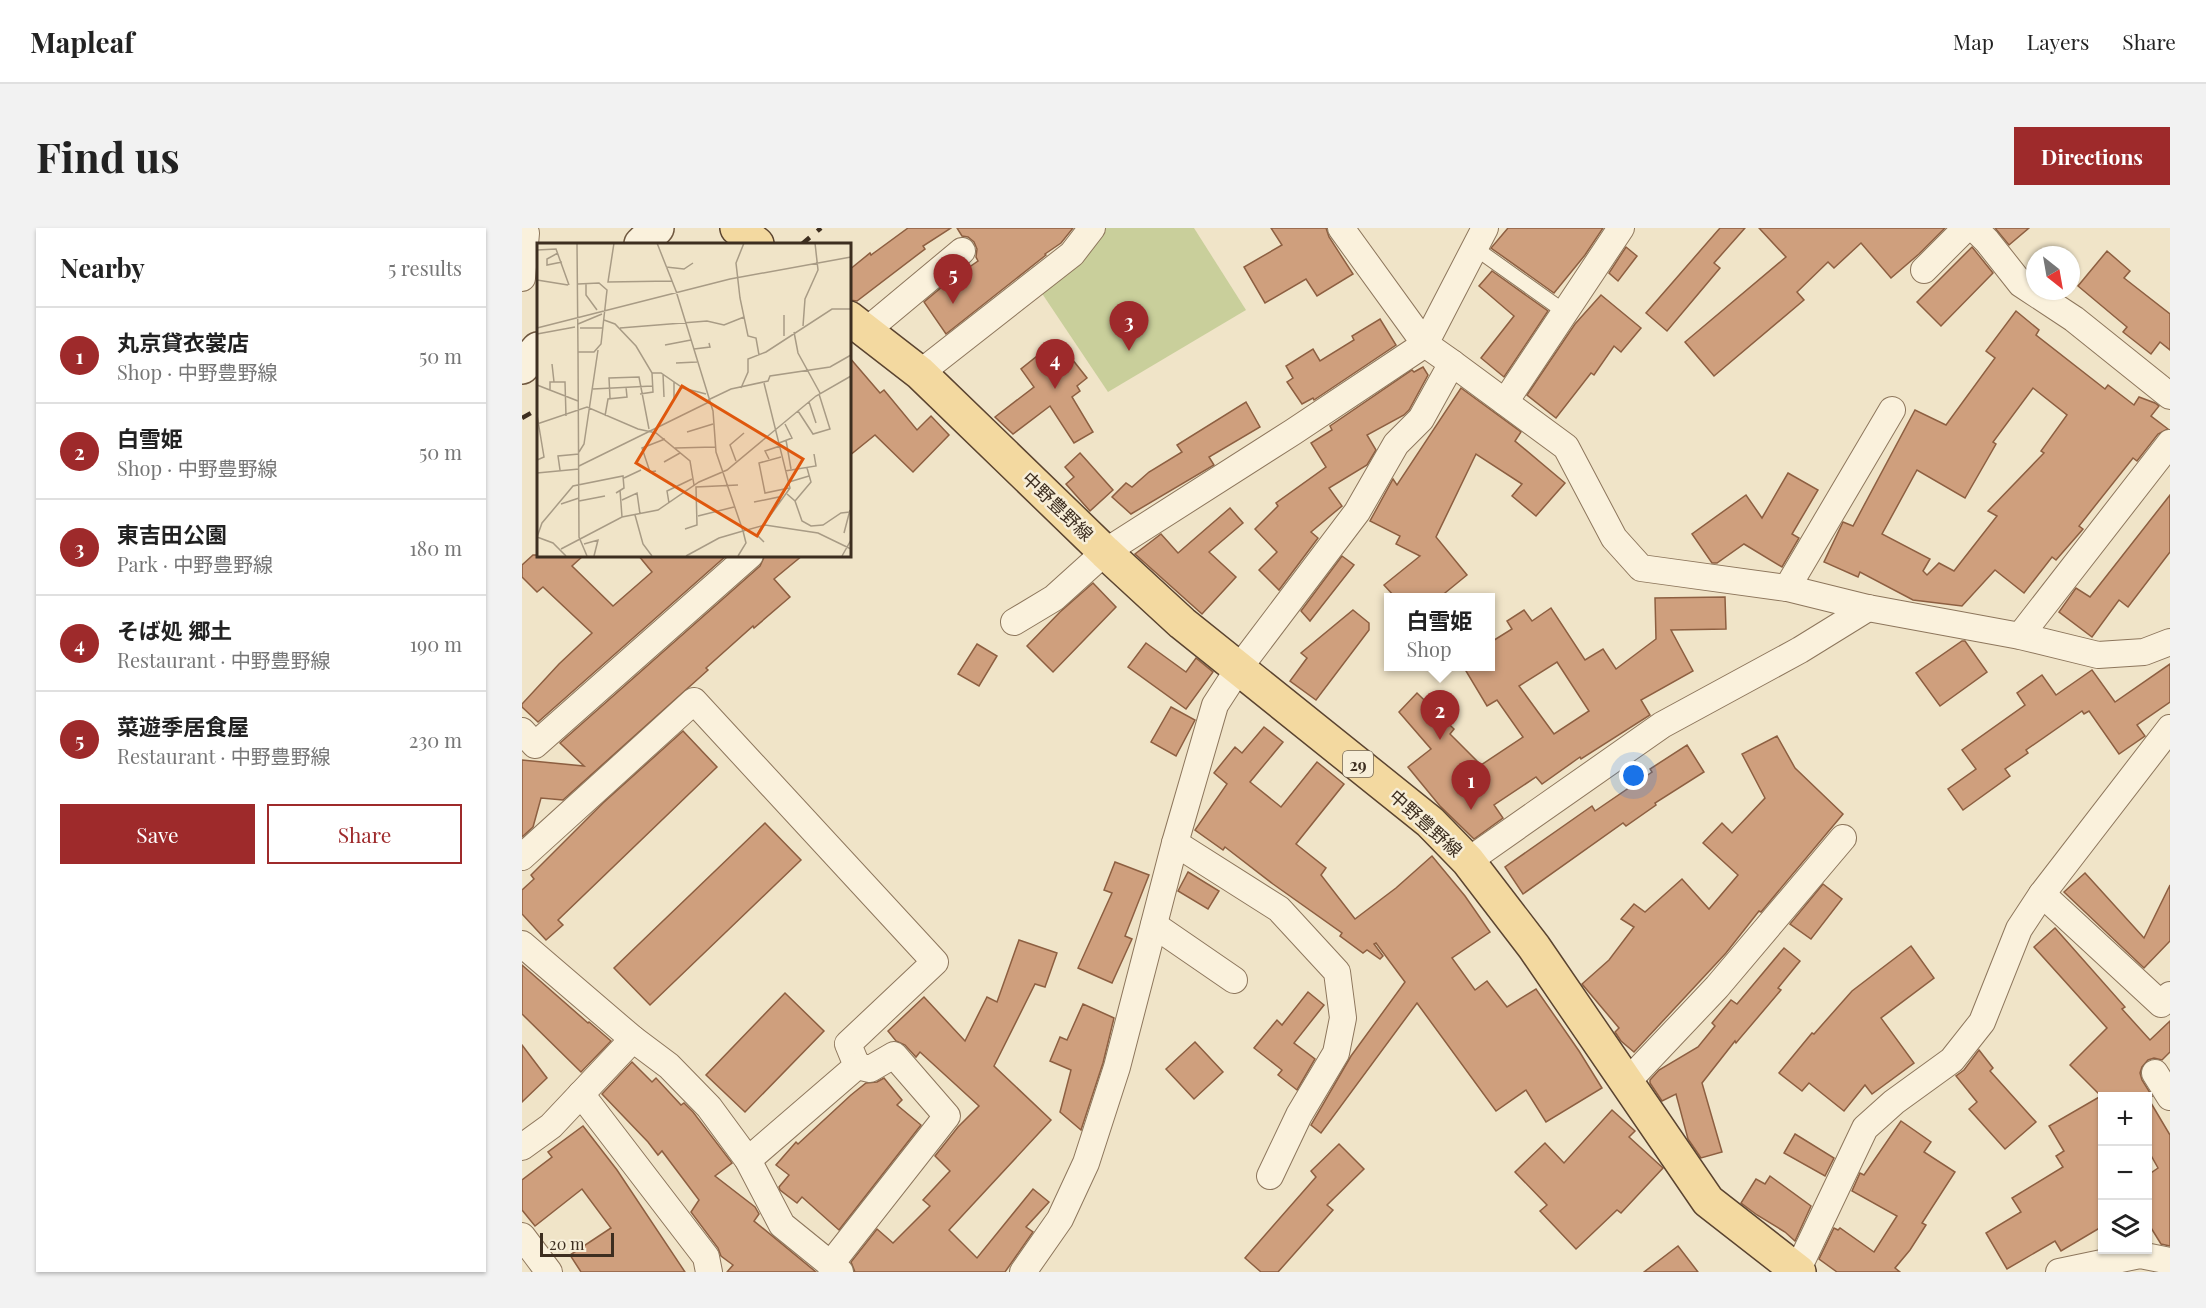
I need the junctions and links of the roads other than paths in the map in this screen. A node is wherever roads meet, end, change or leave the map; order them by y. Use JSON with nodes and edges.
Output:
{"nodes":[{"id":1,"x":657,"y":228,"type":"edge"},
{"id":2,"x":737,"y":228,"type":"edge"},
{"id":3,"x":1092,"y":228,"type":"edge"},
{"id":4,"x":1341,"y":228,"type":"edge"},
{"id":5,"x":1620,"y":228,"type":"edge"},
{"id":6,"x":1966,"y":228,"type":"edge"},
{"id":7,"x":1974,"y":228,"type":"edge"},
{"id":8,"x":526,"y":231,"type":"edge"},
{"id":9,"x":1480,"y":238,"type":"edge"},
{"id":10,"x":642,"y":243,"type":"edge"},
{"id":11,"x":756,"y":243,"type":"edge"},
{"id":12,"x":962,"y":251,"type":"dead end"},
{"id":13,"x":1924,"y":270,"type":"dead end"},
{"id":14,"x":522,"y":278,"type":"edge"},
{"id":15,"x":1565,"y":312,"type":"junction"},
{"id":16,"x":856,"y":328,"type":"edge"},
{"id":17,"x":1425,"y":344,"type":"junction"},
{"id":18,"x":1452,"y":363,"type":"junction"},
{"id":19,"x":920,"y":373,"type":"junction"},
{"id":20,"x":2170,"y":396,"type":"edge"},
{"id":21,"x":1505,"y":402,"type":"junction"},
{"id":22,"x":1892,"y":410,"type":"dead end"},
{"id":23,"x":2170,"y":443,"type":"edge"},
{"id":24,"x":1105,"y":552,"type":"junction"},
{"id":25,"x":749,"y":556,"type":"edge"},
{"id":26,"x":1787,"y":588,"type":"junction"},
{"id":27,"x":1868,"y":608,"type":"junction"},
{"id":28,"x":1014,"y":622,"type":"dead end"},
{"id":29,"x":2020,"y":636,"type":"junction"},
{"id":30,"x":2170,"y":642,"type":"edge"},
{"id":31,"x":1239,"y":668,"type":"junction"},
{"id":32,"x":2170,"y":728,"type":"edge"},
{"id":33,"x":522,"y":731,"type":"edge"},
{"id":34,"x":1843,"y":838,"type":"dead end"},
{"id":35,"x":1175,"y":843,"type":"junction"},
{"id":36,"x":522,"y":857,"type":"edge"},
{"id":37,"x":1468,"y":861,"type":"junction"},
{"id":38,"x":2042,"y":894,"type":"junction"},
{"id":39,"x":1154,"y":926,"type":"junction"},
{"id":40,"x":524,"y":948,"type":"edge"},
{"id":41,"x":1234,"y":980,"type":"dead end"},
{"id":42,"x":2170,"y":995,"type":"edge"},
{"id":43,"x":633,"y":1039,"type":"junction"},
{"id":44,"x":857,"y":1066,"type":"junction"},
{"id":45,"x":2155,"y":1073,"type":"dead end"},
{"id":46,"x":1627,"y":1082,"type":"junction"},
{"id":47,"x":581,"y":1094,"type":"junction"},
{"id":48,"x":2170,"y":1097,"type":"edge"},
{"id":49,"x":522,"y":1147,"type":"edge"},
{"id":50,"x":747,"y":1160,"type":"junction"},
{"id":51,"x":1270,"y":1176,"type":"dead end"},
{"id":52,"x":522,"y":1236,"type":"edge"},
{"id":53,"x":2170,"y":1261,"type":"edge"},
{"id":54,"x":835,"y":1268,"type":"edge"},
{"id":55,"x":1798,"y":1271,"type":"edge"},
{"id":56,"x":549,"y":1272,"type":"edge"},
{"id":57,"x":709,"y":1272,"type":"edge"},
{"id":58,"x":1023,"y":1272,"type":"edge"},
{"id":59,"x":2060,"y":1272,"type":"edge"}],
"edges":[{"from":1,"to":10,"type":"street"},
{"from":2,"to":11,"type":"main road"},
{"from":3,"to":19,"type":"street"},
{"from":4,"to":17,"type":"street"},
{"from":5,"to":15,"type":"street"},
{"from":6,"to":13,"type":"street"},
{"from":7,"to":20,"type":"street"},
{"from":8,"to":14,"type":"street"},
{"from":9,"to":15,"type":"lane"},
{"from":9,"to":17,"type":"street"},
{"from":12,"to":16,"type":"street"},
{"from":15,"to":21,"type":"street"},
{"from":16,"to":19,"type":"main road","name":"中野豊野線","number":"29"},
{"from":17,"to":18,"type":"street"},
{"from":17,"to":24,"type":"street"},
{"from":18,"to":21,"type":"street"},
{"from":18,"to":31,"type":"street"},
{"from":19,"to":24,"type":"main road","name":"中野豊野線","number":"29"},
{"from":21,"to":26,"type":"street"},
{"from":22,"to":26,"type":"street"},
{"from":23,"to":29,"type":"street"},
{"from":24,"to":28,"type":"street"},
{"from":24,"to":31,"type":"main road","name":"中野豊野線","number":"29"},
{"from":25,"to":33,"type":"street"},
{"from":26,"to":27,"type":"street"},
{"from":27,"to":29,"type":"street"},
{"from":27,"to":37,"type":"street"},
{"from":29,"to":30,"type":"street"},
{"from":31,"to":35,"type":"street"},
{"from":31,"to":37,"type":"main road","name":"中野豊野線","number":"29"},
{"from":32,"to":38,"type":"street"},
{"from":34,"to":46,"type":"street"},
{"from":35,"to":39,"type":"street"},
{"from":35,"to":51,"type":"street"},
{"from":36,"to":44,"type":"street"},
{"from":37,"to":46,"type":"main road","name":"中野豊野線","number":"29"},
{"from":38,"to":42,"type":"street"},
{"from":38,"to":55,"type":"street"},
{"from":39,"to":41,"type":"street"},
{"from":39,"to":58,"type":"street"},
{"from":40,"to":43,"type":"street"},
{"from":43,"to":47,"type":"street"},
{"from":43,"to":50,"type":"street"},
{"from":44,"to":50,"type":"street"},
{"from":44,"to":54,"type":"street"},
{"from":45,"to":48,"type":"street"},
{"from":46,"to":55,"type":"main road","name":"中野豊野線","number":"29"},
{"from":47,"to":49,"type":"street"},
{"from":47,"to":57,"type":"street"},
{"from":50,"to":54,"type":"street"},
{"from":52,"to":56,"type":"street"},
{"from":53,"to":59,"type":"street"}]}
